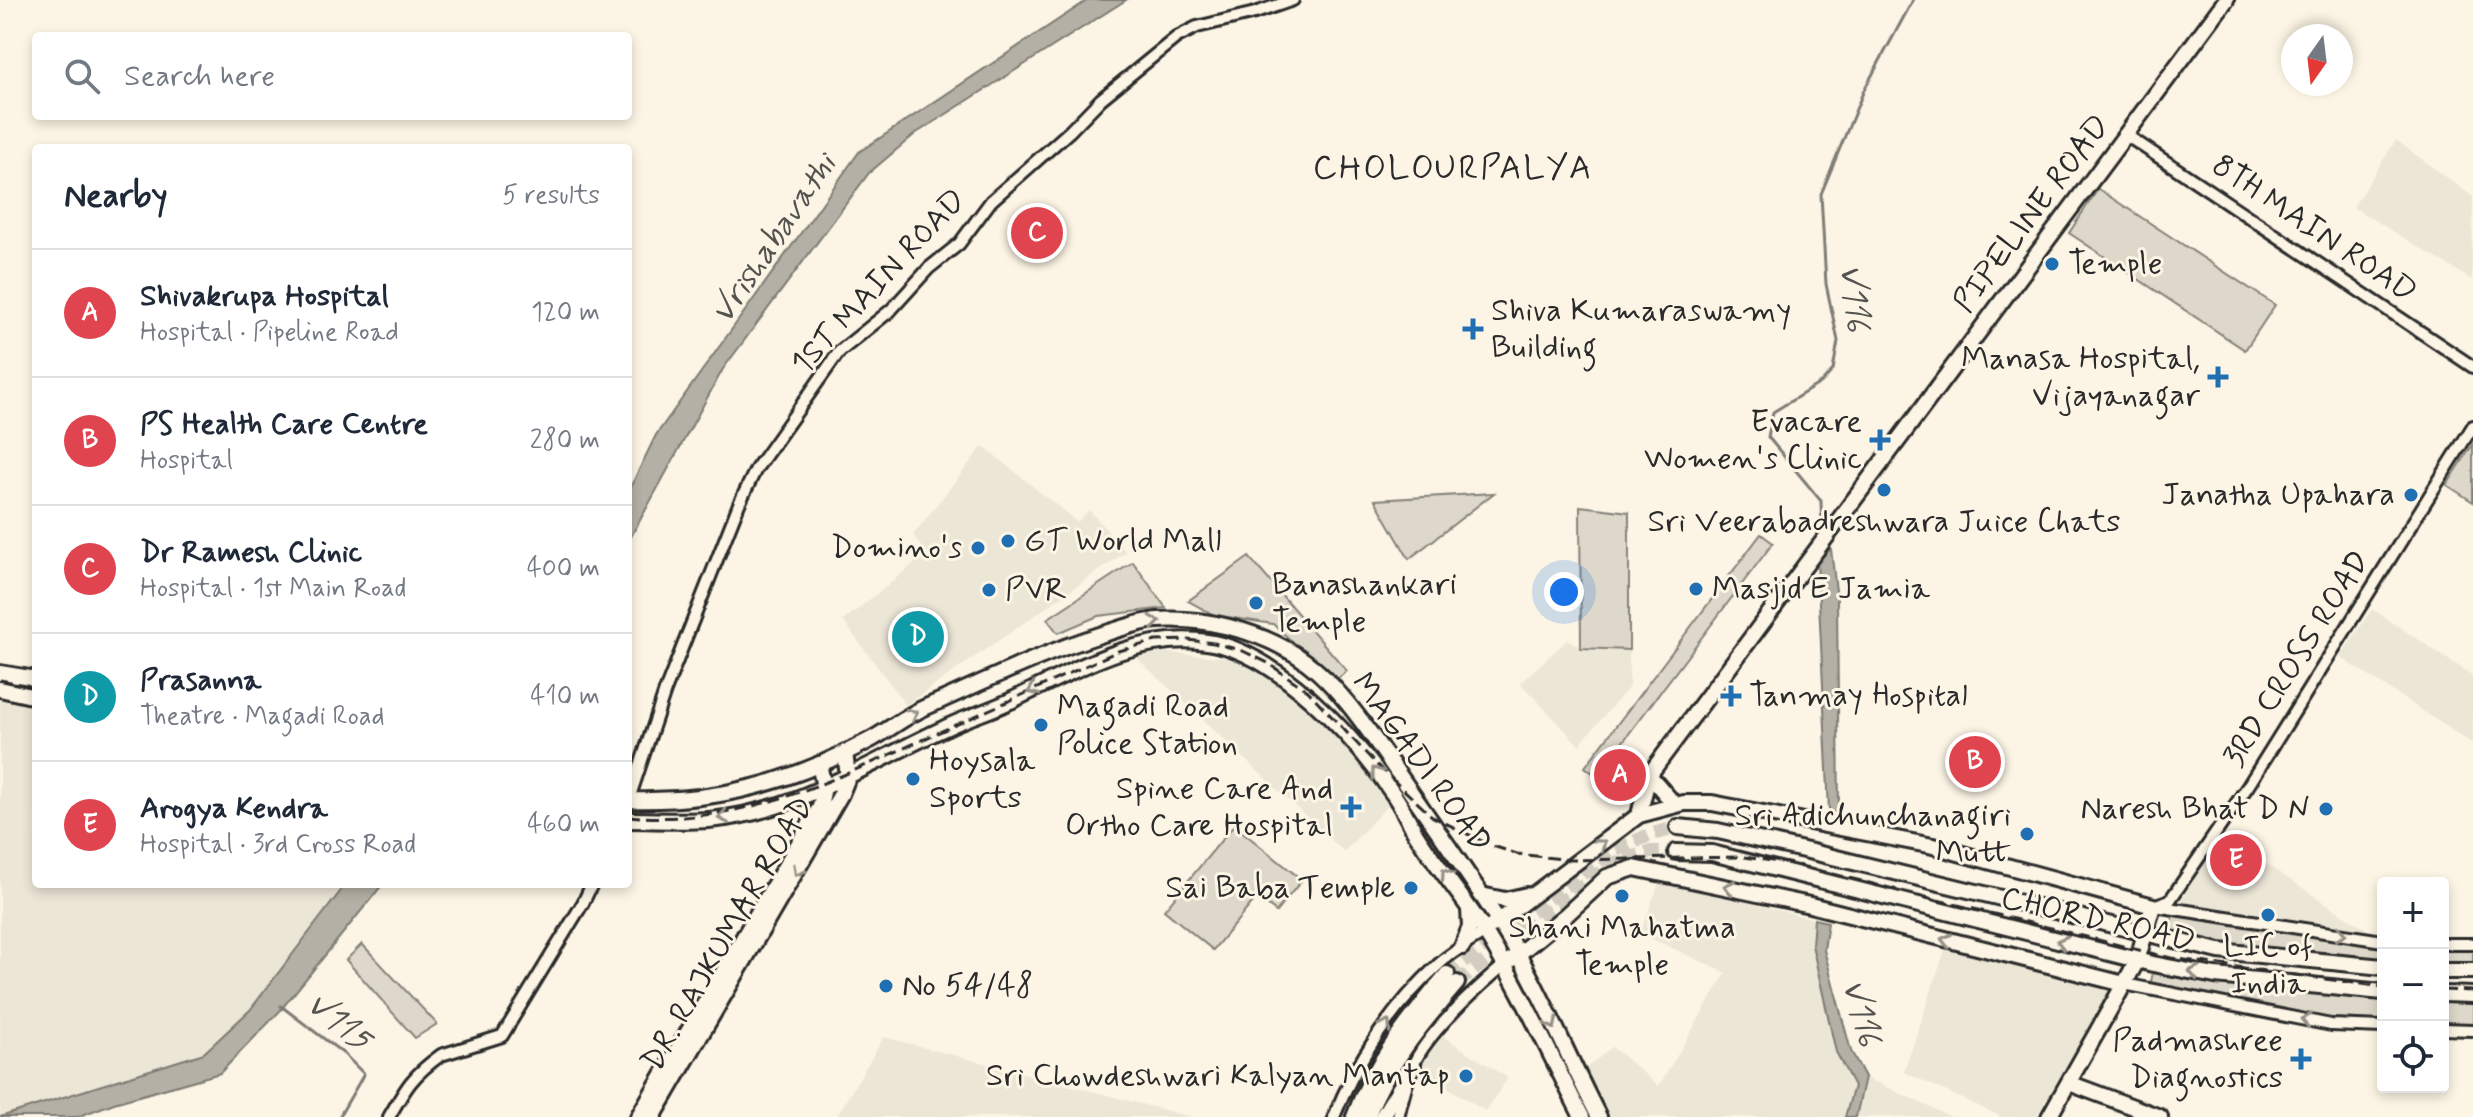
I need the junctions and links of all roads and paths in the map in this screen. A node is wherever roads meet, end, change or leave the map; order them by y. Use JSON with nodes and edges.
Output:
{"nodes":[{"id":1,"x":1293,"y":0,"type":"edge"},
{"id":2,"x":2226,"y":0,"type":"edge"},
{"id":3,"x":2126,"y":135,"type":"junction"},
{"id":4,"x":2473,"y":367,"type":"edge"},
{"id":5,"x":2473,"y":426,"type":"edge"},
{"id":6,"x":0,"y":673,"type":"edge"},
{"id":7,"x":32,"y":678,"type":"edge"},
{"id":8,"x":0,"y":689,"type":"edge"},
{"id":9,"x":32,"y":696,"type":"edge"},
{"id":10,"x":845,"y":752,"type":"junction"},
{"id":11,"x":819,"y":764,"type":"junction"},
{"id":12,"x":1649,"y":775,"type":"junction"},
{"id":13,"x":848,"y":777,"type":"junction"},
{"id":14,"x":824,"y":787,"type":"junction"},
{"id":15,"x":632,"y":790,"type":"edge"},
{"id":16,"x":632,"y":801,"type":"edge"},
{"id":17,"x":1675,"y":805,"type":"junction"},
{"id":18,"x":1639,"y":815,"type":"junction"},
{"id":19,"x":632,"y":820,"type":"edge"},
{"id":20,"x":1678,"y":827,"type":"tunnel mouth"},
{"id":21,"x":1676,"y":852,"type":"tunnel mouth"},
{"id":22,"x":1804,"y":876,"type":"junction"},
{"id":23,"x":590,"y":888,"type":"edge"},
{"id":24,"x":1538,"y":891,"type":"junction"},
{"id":25,"x":1481,"y":895,"type":"junction"},
{"id":26,"x":1468,"y":906,"type":"junction"},
{"id":27,"x":1812,"y":906,"type":"junction"},
{"id":28,"x":2153,"y":906,"type":"junction"},
{"id":29,"x":1498,"y":921,"type":"junction"},
{"id":30,"x":1485,"y":932,"type":"junction"},
{"id":31,"x":2145,"y":934,"type":"junction"},
{"id":32,"x":2377,"y":940,"type":"edge"},
{"id":33,"x":2449,"y":944,"type":"edge"},
{"id":34,"x":2473,"y":944,"type":"edge"},
{"id":35,"x":1462,"y":947,"type":"junction"},
{"id":36,"x":1518,"y":954,"type":"junction"},
{"id":37,"x":2137,"y":961,"type":"junction"},
{"id":38,"x":1504,"y":965,"type":"junction"},
{"id":39,"x":2377,"y":966,"type":"edge"},
{"id":40,"x":2449,"y":971,"type":"edge"},
{"id":41,"x":2473,"y":971,"type":"edge"},
{"id":42,"x":2124,"y":984,"type":"junction"},
{"id":43,"x":2377,"y":991,"type":"edge"},
{"id":44,"x":2449,"y":994,"type":"edge"},
{"id":45,"x":2473,"y":995,"type":"edge"},
{"id":46,"x":2377,"y":1027,"type":"edge"},
{"id":47,"x":2449,"y":1029,"type":"edge"},
{"id":48,"x":2473,"y":1030,"type":"edge"},
{"id":49,"x":1413,"y":1066,"type":"junction"},
{"id":50,"x":2069,"y":1083,"type":"junction"},
{"id":51,"x":389,"y":1117,"type":"edge"},
{"id":52,"x":638,"y":1117,"type":"edge"},
{"id":53,"x":653,"y":1117,"type":"edge"},
{"id":54,"x":1334,"y":1117,"type":"edge"},
{"id":55,"x":1354,"y":1117,"type":"edge"},
{"id":56,"x":1367,"y":1117,"type":"edge"},
{"id":57,"x":1382,"y":1117,"type":"edge"},
{"id":58,"x":1398,"y":1117,"type":"edge"},
{"id":59,"x":1582,"y":1117,"type":"edge"},
{"id":60,"x":1599,"y":1117,"type":"edge"},
{"id":61,"x":2049,"y":1117,"type":"edge"},
{"id":62,"x":2160,"y":1117,"type":"edge"}],
"edges":[{"from":1,"to":15,"type":"street","name":"1ST MAIN ROAD"},
{"from":2,"to":3,"type":"main road","name":"PIPELINE ROAD"},
{"from":3,"to":4,"type":"street","name":"8TH MAIN ROAD"},
{"from":3,"to":12,"type":"main road","name":"PIPELINE ROAD"},
{"from":5,"to":28,"type":"street","name":"3RD CROSS ROAD"},
{"from":6,"to":7,"type":"main road"},
{"from":8,"to":9,"type":"main road"},
{"from":10,"to":11,"type":"main road","name":"MAGADI ROAD"},
{"from":10,"to":13,"type":"main road"},
{"from":10,"to":25,"type":"main road","name":"MAGADI ROAD","one_way":true},
{"from":11,"to":14,"type":"main road"},
{"from":11,"to":16,"type":"main road","name":"MAGADI ROAD"},
{"from":12,"to":17,"type":"main road"},
{"from":12,"to":18,"type":"main road","name":"PIPELINE ROAD"},
{"from":13,"to":14,"type":"main road","name":"MAGADI ROAD"},
{"from":26,"to":13,"type":"main road","name":"MAGADI ROAD","one_way":true},
{"from":13,"to":53,"type":"main road","name":"DR. RAJKUMAR ROAD","one_way":true},
{"from":14,"to":19,"type":"main road","name":"MAGADI ROAD","one_way":true},
{"from":14,"to":52,"type":"main road","name":"DR. RAJKUMAR ROAD"},
{"from":17,"to":18,"type":"main road"},
{"from":17,"to":28,"type":"main road"},
{"from":24,"to":18,"type":"main road","one_way":true},
{"from":20,"to":31,"type":"main road","name":"CHORD ROAD"},
{"from":21,"to":22,"type":"main road","name":"CHORD ROAD"},
{"from":22,"to":27,"type":"main road"},
{"from":37,"to":22,"type":"main road","name":"CHORD ROAD","one_way":true},
{"from":23,"to":51,"type":"street"},
{"from":24,"to":25,"type":"main road"},
{"from":24,"to":29,"type":"main road"},
{"from":25,"to":29,"type":"main road","name":"MAGADI ROAD"},
{"from":26,"to":30,"type":"main road","name":"MAGADI ROAD"},
{"from":26,"to":35,"type":"main road"},
{"from":27,"to":36,"type":"main road","one_way":true},
{"from":42,"to":27,"type":"main road","one_way":true},
{"from":28,"to":31,"type":"main road"},
{"from":28,"to":32,"type":"street","one_way":true},
{"from":29,"to":30,"type":"main road"},
{"from":29,"to":36,"type":"main road","name":"MAGADI ROAD"},
{"from":30,"to":35,"type":"street"},
{"from":30,"to":38,"type":"main road","name":"MAGADI ROAD"},
{"from":31,"to":37,"type":"main road"},
{"from":31,"to":39,"type":"main road","name":"CHORD ROAD"},
{"from":33,"to":34,"type":"street"},
{"from":54,"to":35,"type":"street","one_way":true},
{"from":36,"to":38,"type":"main road"},
{"from":36,"to":60,"type":"main road","name":"MAGADI ROAD","one_way":true},
{"from":37,"to":42,"type":"main road"},
{"from":43,"to":37,"type":"main road","name":"CHORD ROAD","one_way":true},
{"from":38,"to":49,"type":"street"},
{"from":38,"to":59,"type":"main road","name":"MAGADI ROAD"},
{"from":40,"to":41,"type":"main road"},
{"from":46,"to":42,"type":"street","one_way":true},
{"from":42,"to":50,"type":"main road"},
{"from":44,"to":45,"type":"main road"},
{"from":47,"to":48,"type":"street"},
{"from":49,"to":57,"type":"main road"},
{"from":49,"to":58,"type":"street"},
{"from":50,"to":61,"type":"main road"},
{"from":50,"to":62,"type":"main road"},
{"from":55,"to":56,"type":"main road"}]}
